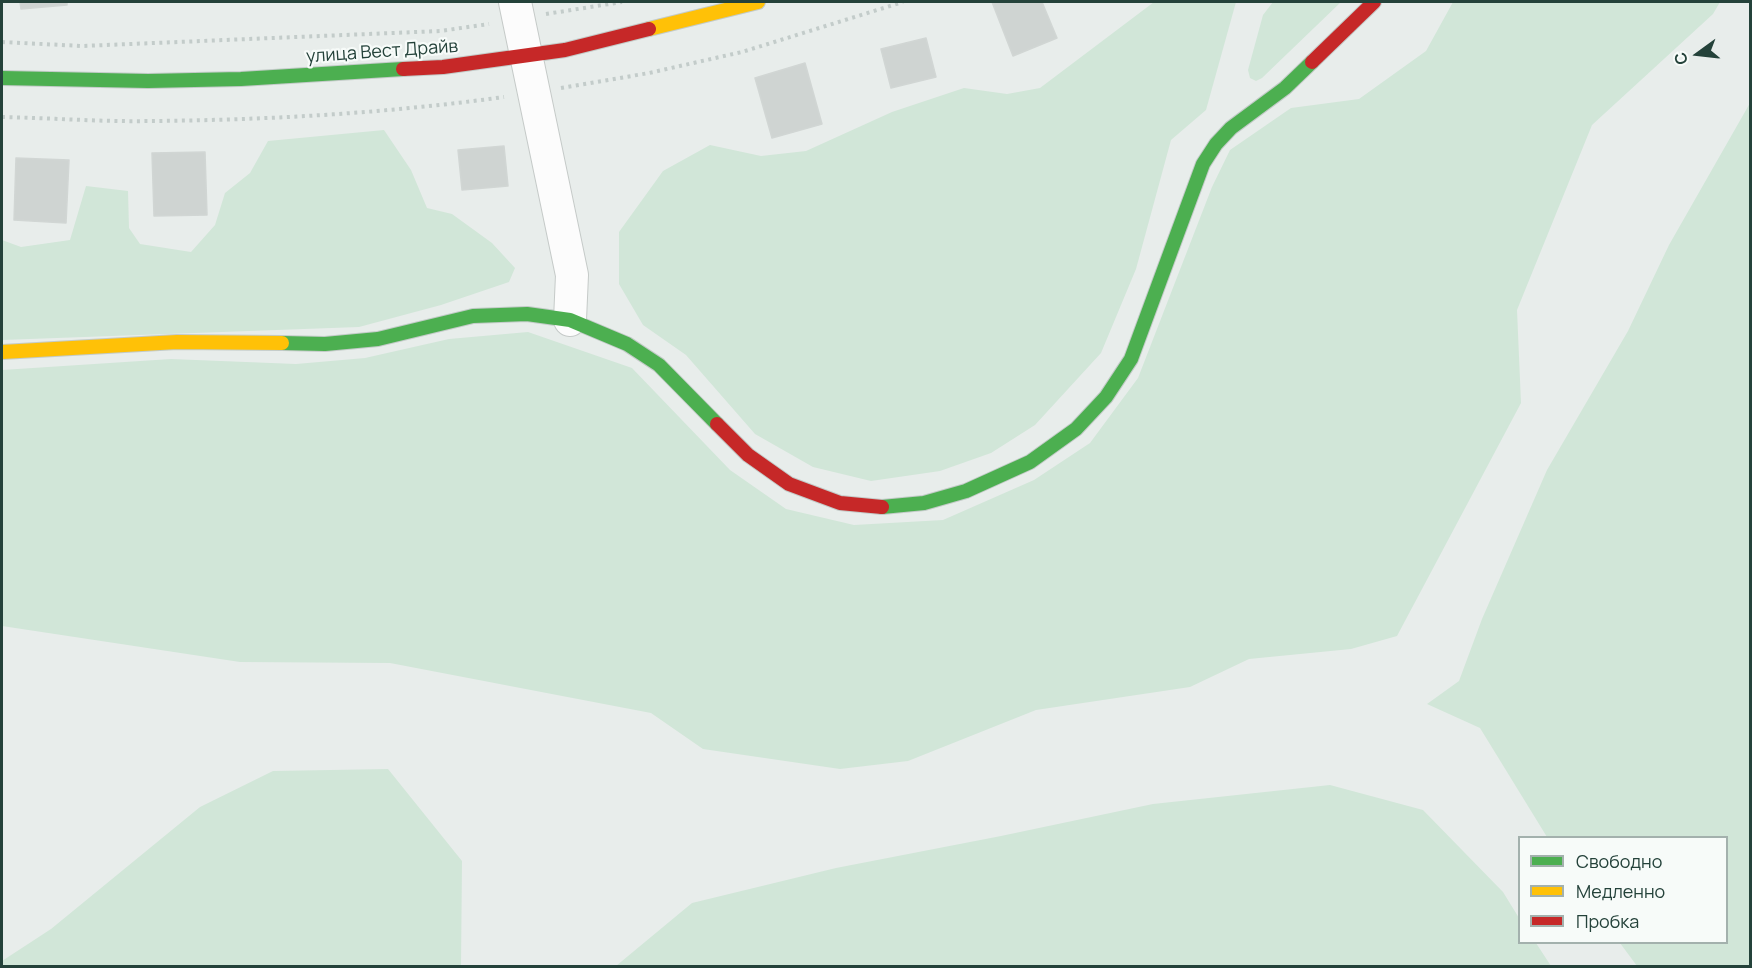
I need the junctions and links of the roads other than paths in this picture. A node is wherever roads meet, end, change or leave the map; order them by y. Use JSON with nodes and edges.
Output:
{"nodes":[{"id":1,"x":758,"y":2,"type":"edge"},
{"id":2,"x":1374,"y":2,"type":"edge"},
{"id":3,"x":517,"y":10,"type":"edge"},
{"id":4,"x":525,"y":56,"type":"junction"},
{"id":5,"x":2,"y":78,"type":"edge"},
{"id":6,"x":570,"y":320,"type":"junction"},
{"id":7,"x":2,"y":352,"type":"edge"}],
"edges":[{"from":1,"to":4,"type":"street","name":"улица Вест Драйв"},
{"from":2,"to":6,"type":"street"},
{"from":3,"to":4,"type":"street"},
{"from":4,"to":5,"type":"street","name":"улица Вест Драйв"},
{"from":4,"to":6,"type":"street"},
{"from":6,"to":7,"type":"street"}]}
